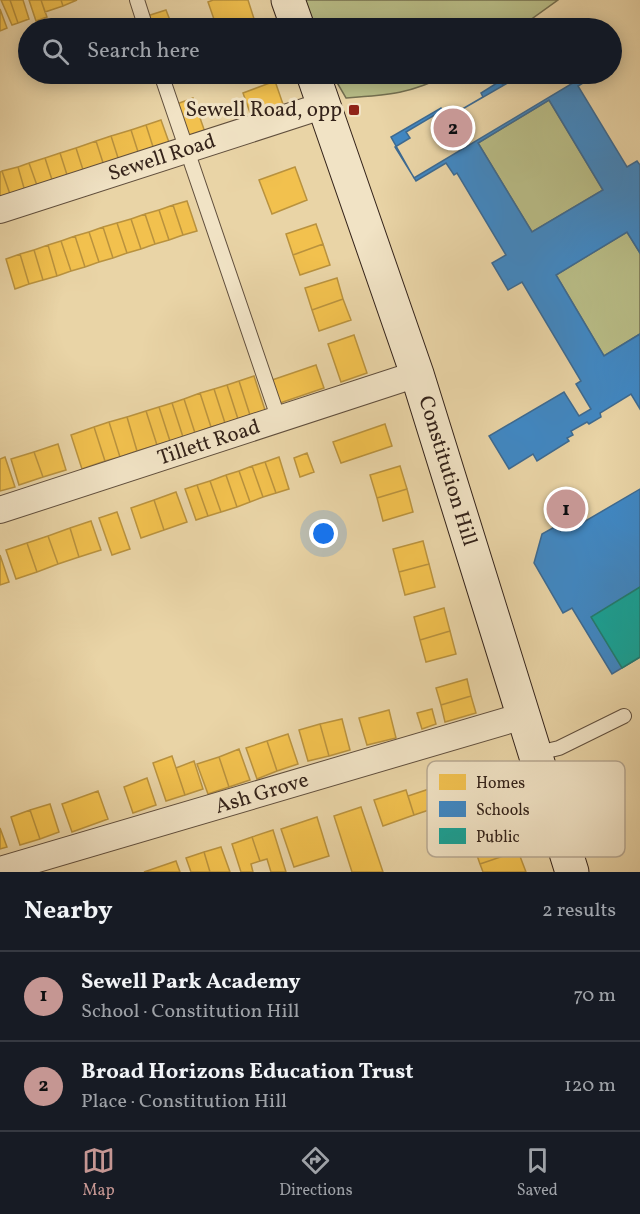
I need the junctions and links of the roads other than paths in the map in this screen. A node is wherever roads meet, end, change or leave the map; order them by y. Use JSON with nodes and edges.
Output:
{"nodes":[{"id":1,"x":137,"y":0,"type":"edge"},
{"id":2,"x":288,"y":0,"type":"edge"},
{"id":3,"x":143,"y":18,"type":"edge"},
{"id":4,"x":294,"y":18,"type":"edge"},
{"id":5,"x":164,"y":84,"type":"edge"},
{"id":6,"x":318,"y":84,"type":"edge"},
{"id":7,"x":325,"y":105,"type":"junction"},
{"id":8,"x":187,"y":150,"type":"junction"},
{"id":9,"x":0,"y":210,"type":"edge"},
{"id":10,"x":417,"y":374,"type":"junction"},
{"id":11,"x":279,"y":420,"type":"junction"},
{"id":12,"x":0,"y":510,"type":"edge"},
{"id":13,"x":523,"y":716,"type":"junction"},
{"id":14,"x":624,"y":716,"type":"dead end"},
{"id":15,"x":534,"y":754,"type":"junction"},
{"id":16,"x":536,"y":761,"type":"edge"},
{"id":17,"x":567,"y":857,"type":"edge"},
{"id":18,"x":0,"y":870,"type":"edge"},
{"id":19,"x":572,"y":872,"type":"edge"}],
"edges":[{"from":1,"to":3,"type":"lane"},
{"from":2,"to":4,"type":"main road"},
{"from":5,"to":8,"type":"lane"},
{"from":6,"to":7,"type":"main road","name":"Constitution Hill"},
{"from":7,"to":8,"type":"street","name":"Sewell Road"},
{"from":7,"to":10,"type":"main road","name":"Constitution Hill"},
{"from":8,"to":9,"type":"street","name":"Sewell Road"},
{"from":8,"to":11,"type":"lane"},
{"from":10,"to":11,"type":"street","name":"Tillett Road"},
{"from":10,"to":13,"type":"main road","name":"Constitution Hill"},
{"from":11,"to":12,"type":"street","name":"Tillett Road"},
{"from":13,"to":15,"type":"main road","name":"Constitution Hill"},
{"from":13,"to":18,"type":"street","name":"Ash Grove"},
{"from":14,"to":15,"type":"lane"},
{"from":15,"to":16,"type":"main road","name":"Constitution Hill"},
{"from":17,"to":19,"type":"main road","name":"Constitution Hill"}]}
